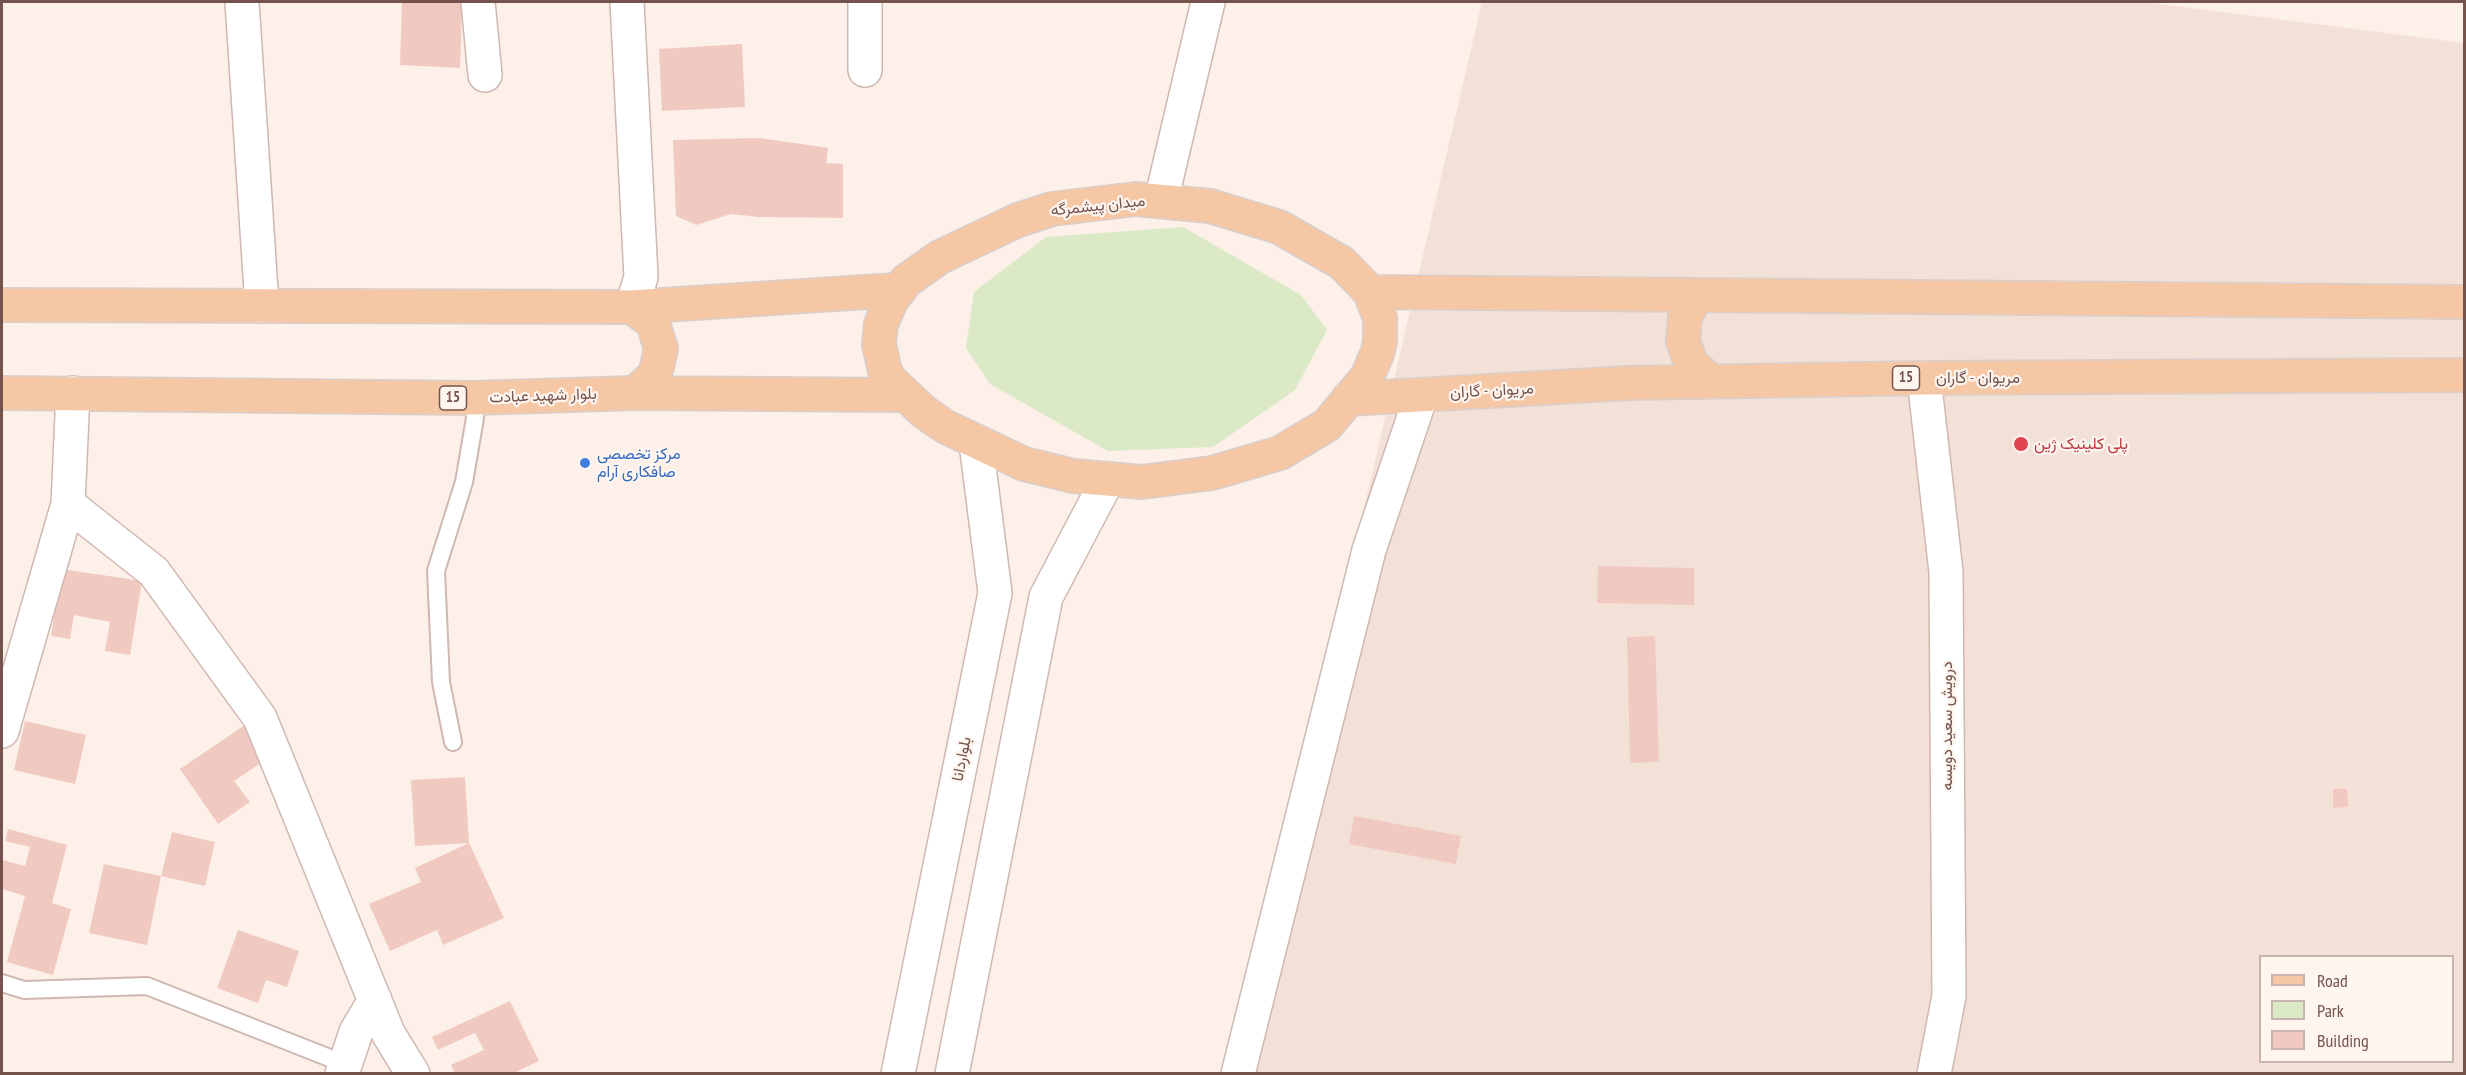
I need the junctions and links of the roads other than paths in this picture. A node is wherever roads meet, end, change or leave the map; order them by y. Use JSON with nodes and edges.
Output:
{"nodes":[{"id":1,"x":242,"y":2,"type":"edge"},
{"id":2,"x":478,"y":2,"type":"edge"},
{"id":3,"x":627,"y":2,"type":"edge"},
{"id":4,"x":865,"y":2,"type":"edge"},
{"id":5,"x":1208,"y":2,"type":"edge"},
{"id":6,"x":865,"y":70,"type":"dead end"},
{"id":7,"x":485,"y":75,"type":"dead end"},
{"id":8,"x":1161,"y":201,"type":"junction"},
{"id":9,"x":897,"y":291,"type":"junction"},
{"id":10,"x":1370,"y":292,"type":"junction"},
{"id":11,"x":1697,"y":295,"type":"junction"},
{"id":12,"x":2464,"y":302,"type":"edge"},
{"id":13,"x":2,"y":306,"type":"edge"},
{"id":14,"x":262,"y":306,"type":"junction"},
{"id":15,"x":632,"y":307,"type":"junction"},
{"id":16,"x":2464,"y":375,"type":"edge"},
{"id":17,"x":1924,"y":378,"type":"junction"},
{"id":18,"x":1711,"y":381,"type":"junction"},
{"id":19,"x":2,"y":393,"type":"edge"},
{"id":20,"x":73,"y":393,"type":"junction"},
{"id":21,"x":635,"y":393,"type":"junction"},
{"id":22,"x":904,"y":395,"type":"junction"},
{"id":23,"x":1421,"y":396,"type":"junction"},
{"id":24,"x":473,"y":398,"type":"junction"},
{"id":25,"x":1348,"y":399,"type":"junction"},
{"id":26,"x":976,"y":442,"type":"junction"},
{"id":27,"x":1108,"y":479,"type":"junction"},
{"id":28,"x":68,"y":504,"type":"junction"},
{"id":29,"x":2,"y":731,"type":"edge"},
{"id":30,"x":453,"y":742,"type":"dead end"},
{"id":31,"x":2,"y":983,"type":"edge"},
{"id":32,"x":375,"y":1000,"type":"junction"},
{"id":33,"x":344,"y":1069,"type":"edge"},
{"id":34,"x":413,"y":1074,"type":"edge"},
{"id":35,"x":898,"y":1074,"type":"edge"},
{"id":36,"x":952,"y":1074,"type":"edge"},
{"id":37,"x":1238,"y":1074,"type":"edge"},
{"id":38,"x":1934,"y":1074,"type":"edge"}],
"edges":[{"from":1,"to":14,"type":"street"},
{"from":2,"to":7,"type":"street"},
{"from":3,"to":15,"type":"street"},
{"from":4,"to":6,"type":"street"},
{"from":5,"to":8,"type":"street"},
{"from":8,"to":9,"type":"main road","name":"میدان پیشمرگه"},
{"from":8,"to":10,"type":"main road","name":"میدان پیشمرگه"},
{"from":9,"to":15,"type":"main road"},
{"from":9,"to":22,"type":"main road","name":"میدان پیشمرگه"},
{"from":10,"to":11,"type":"main road"},
{"from":10,"to":25,"type":"main road","name":"میدان پیشمرگه"},
{"from":11,"to":12,"type":"main road"},
{"from":11,"to":18,"type":"main road"},
{"from":13,"to":14,"type":"main road"},
{"from":14,"to":15,"type":"main road"},
{"from":15,"to":21,"type":"main road"},
{"from":16,"to":17,"type":"main road","name":"مریوان - گاران","number":"15"},
{"from":17,"to":18,"type":"main road","name":"مریوان - گاران","number":"15"},
{"from":17,"to":38,"type":"street","name":"درویش سعید دویسه"},
{"from":18,"to":23,"type":"main road","name":"مریوان - گاران","number":"15"},
{"from":19,"to":20,"type":"main road","name":"بلوار شهید عبادت","number":"15"},
{"from":20,"to":24,"type":"main road","name":"بلوار شهید عبادت","number":"15"},
{"from":20,"to":28,"type":"street"},
{"from":21,"to":22,"type":"main road","name":"بلوار شهید عبادت","number":"15"},
{"from":21,"to":24,"type":"main road","name":"بلوار شهید عبادت","number":"15"},
{"from":22,"to":26,"type":"main road","name":"میدان پیشمرگه"},
{"from":23,"to":25,"type":"main road","name":"مریوان - گاران","number":"15"},
{"from":23,"to":37,"type":"street"},
{"from":24,"to":30,"type":"lane"},
{"from":25,"to":27,"type":"main road","name":"میدان پیشمرگه"},
{"from":26,"to":27,"type":"main road","name":"میدان پیشمرگه"},
{"from":26,"to":35,"type":"street","name":"بلواردانا"},
{"from":27,"to":36,"type":"street"},
{"from":28,"to":29,"type":"street"},
{"from":28,"to":32,"type":"street"},
{"from":31,"to":33,"type":"lane"},
{"from":32,"to":33,"type":"street"},
{"from":32,"to":34,"type":"street"}]}
